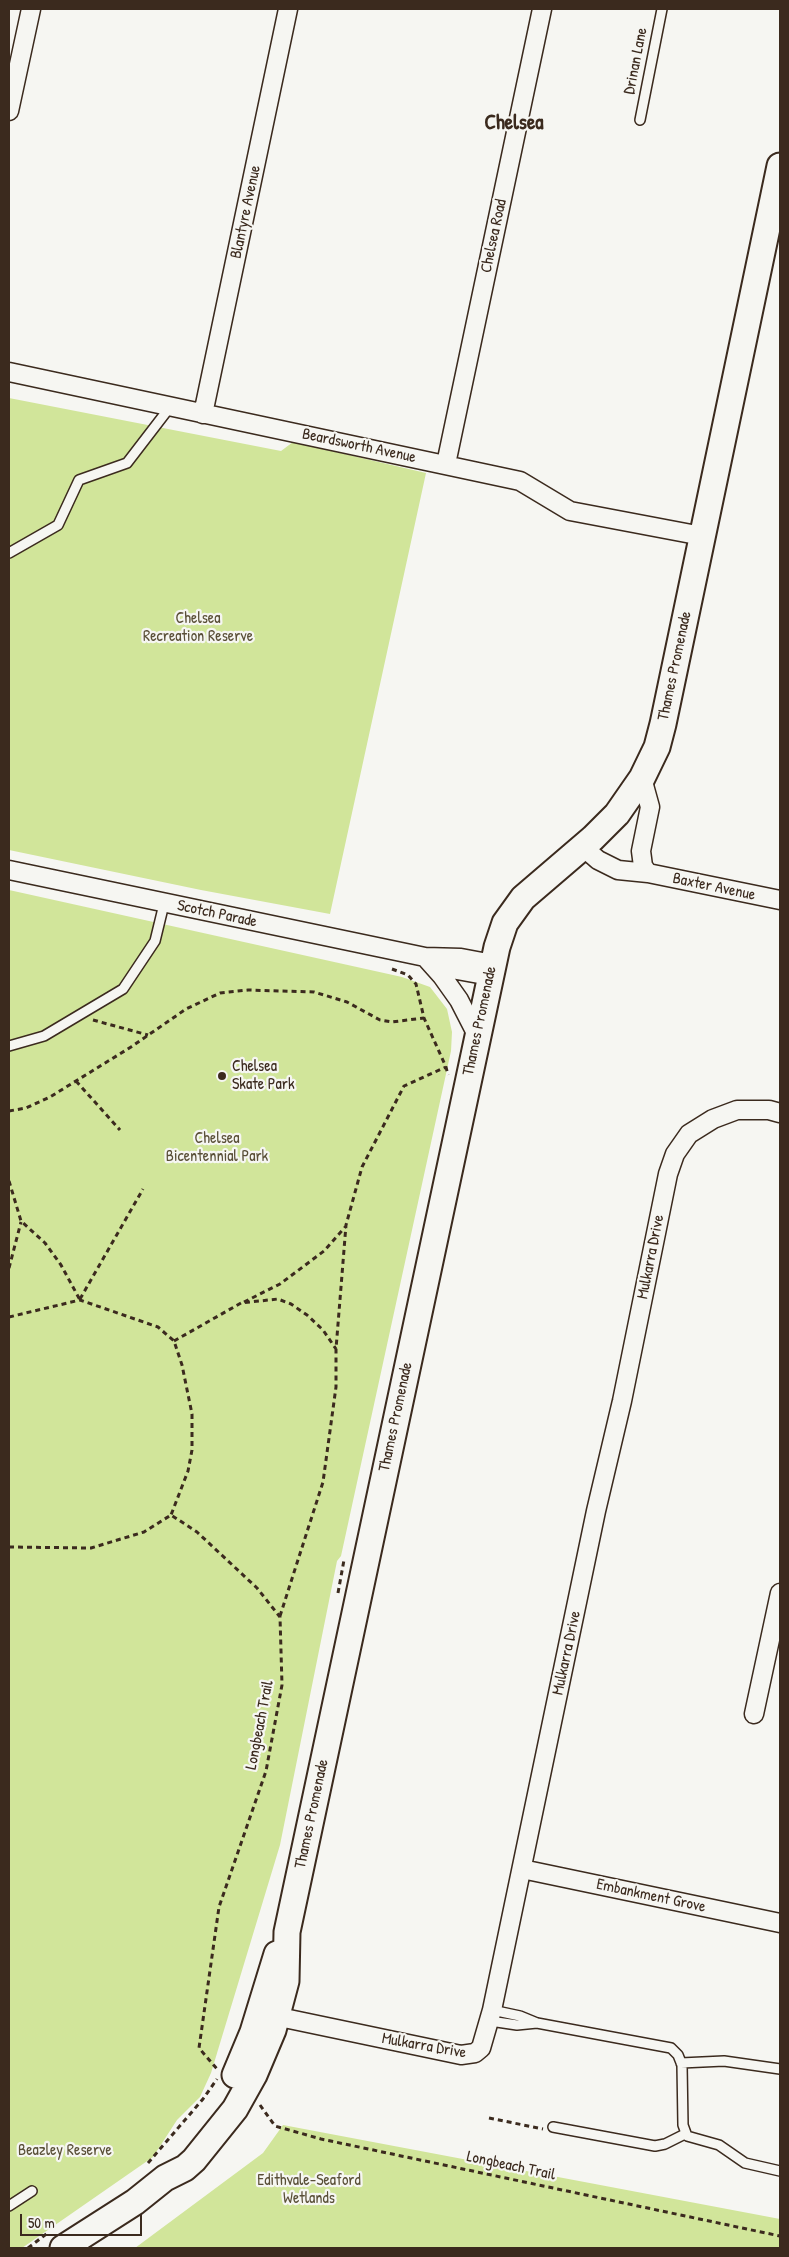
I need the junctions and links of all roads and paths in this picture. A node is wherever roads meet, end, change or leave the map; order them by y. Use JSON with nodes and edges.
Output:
{"nodes":[{"id":1,"x":30,"y":9,"type":"edge"},
{"id":2,"x":288,"y":9,"type":"edge"},
{"id":3,"x":542,"y":9,"type":"edge"},
{"id":4,"x":662,"y":9,"type":"edge"},
{"id":5,"x":9,"y":111,"type":"edge"},
{"id":6,"x":640,"y":120,"type":"dead end"},
{"id":7,"x":780,"y":166,"type":"edge"},
{"id":8,"x":9,"y":372,"type":"edge"},
{"id":9,"x":170,"y":407,"type":"junction"},
{"id":10,"x":203,"y":414,"type":"junction"},
{"id":11,"x":446,"y":464,"type":"junction"},
{"id":12,"x":702,"y":536,"type":"junction"},
{"id":13,"x":9,"y":553,"type":"edge"},
{"id":14,"x":642,"y":778,"type":"junction"},
{"id":15,"x":588,"y":842,"type":"junction"},
{"id":16,"x":9,"y":870,"type":"edge"},
{"id":17,"x":648,"y":873,"type":"junction"},
{"id":18,"x":780,"y":900,"type":"edge"},
{"id":19,"x":164,"y":904,"type":"junction"},
{"id":20,"x":425,"y":957,"type":"junction"},
{"id":21,"x":392,"y":969,"type":"dead end"},
{"id":22,"x":491,"y":970,"type":"junction"},
{"id":23,"x":77,"y":1016,"type":"junction"},
{"id":24,"x":424,"y":1018,"type":"junction"},
{"id":25,"x":148,"y":1034,"type":"dead end"},
{"id":26,"x":477,"y":1035,"type":"junction"},
{"id":27,"x":9,"y":1046,"type":"edge"},
{"id":28,"x":446,"y":1068,"type":"junction"},
{"id":29,"x":448,"y":1078,"type":"dead end"},
{"id":30,"x":76,"y":1081,"type":"dead end"},
{"id":31,"x":9,"y":1111,"type":"edge"},
{"id":32,"x":780,"y":1113,"type":"edge"},
{"id":33,"x":120,"y":1130,"type":"dead end"},
{"id":34,"x":9,"y":1181,"type":"edge"},
{"id":35,"x":143,"y":1189,"type":"dead end"},
{"id":36,"x":22,"y":1221,"type":"junction"},
{"id":37,"x":346,"y":1225,"type":"junction"},
{"id":38,"x":9,"y":1268,"type":"edge"},
{"id":39,"x":80,"y":1300,"type":"junction"},
{"id":40,"x":241,"y":1303,"type":"junction"},
{"id":41,"x":9,"y":1317,"type":"edge"},
{"id":42,"x":174,"y":1341,"type":"junction"},
{"id":43,"x":336,"y":1350,"type":"junction"},
{"id":44,"x":171,"y":1515,"type":"junction"},
{"id":45,"x":9,"y":1547,"type":"edge"},
{"id":46,"x":348,"y":1553,"type":"dead end"},
{"id":47,"x":780,"y":1593,"type":"edge"},
{"id":48,"x":338,"y":1599,"type":"dead end"},
{"id":49,"x":280,"y":1617,"type":"junction"},
{"id":50,"x":754,"y":1714,"type":"dead end"},
{"id":51,"x":522,"y":1869,"type":"junction"},
{"id":52,"x":780,"y":1923,"type":"edge"},
{"id":53,"x":268,"y":2015,"type":"junction"},
{"id":54,"x":491,"y":2016,"type":"junction"},
{"id":55,"x":681,"y":2063,"type":"junction"},
{"id":56,"x":780,"y":2069,"type":"edge"},
{"id":57,"x":256,"y":2100,"type":"dead end"},
{"id":58,"x":489,"y":2118,"type":"dead end"},
{"id":59,"x":553,"y":2127,"type":"joint"},
{"id":60,"x":685,"y":2134,"type":"junction"},
{"id":61,"x":780,"y":2171,"type":"edge"},
{"id":62,"x":155,"y":2172,"type":"junction"},
{"id":63,"x":32,"y":2191,"type":"dead end"},
{"id":64,"x":9,"y":2206,"type":"edge"},
{"id":65,"x":780,"y":2236,"type":"edge"},
{"id":66,"x":57,"y":2240,"type":"edge"},
{"id":67,"x":28,"y":2248,"type":"edge"}],
"edges":[{"from":1,"to":5,"type":"street"},
{"from":2,"to":10,"type":"street","name":"Blantyre Avenue"},
{"from":3,"to":11,"type":"street","name":"Chelsea Road"},
{"from":4,"to":6,"type":"lane","name":"Drinan Lane"},
{"from":7,"to":12,"type":"main road","name":"Thames Promenade"},
{"from":8,"to":9,"type":"street","name":"Beardsworth Avenue"},
{"from":9,"to":10,"type":"street","name":"Beardsworth Avenue"},
{"from":9,"to":13,"type":"lane"},
{"from":10,"to":11,"type":"street","name":"Beardsworth Avenue"},
{"from":11,"to":12,"type":"street","name":"Beardsworth Avenue"},
{"from":12,"to":14,"type":"main road","name":"Thames Promenade"},
{"from":14,"to":15,"type":"main road","name":"Thames Promenade"},
{"from":14,"to":17,"type":"street"},
{"from":15,"to":17,"type":"street","name":"Baxter Avenue"},
{"from":15,"to":22,"type":"main road","name":"Thames Promenade"},
{"from":16,"to":19,"type":"street","name":"Scotch Parade"},
{"from":17,"to":18,"type":"street","name":"Baxter Avenue"},
{"from":19,"to":20,"type":"street","name":"Scotch Parade"},
{"from":19,"to":23,"type":"lane"},
{"from":20,"to":22,"type":"street","name":"Scotch Parade"},
{"from":20,"to":26,"type":"street"},
{"from":21,"to":24,"type":"path"},
{"from":22,"to":26,"type":"main road","name":"Thames Promenade"},
{"from":23,"to":25,"type":"path"},
{"from":23,"to":27,"type":"lane"},
{"from":24,"to":28,"type":"path"},
{"from":24,"to":31,"type":"path"},
{"from":26,"to":53,"type":"main road","name":"Thames Promenade"},
{"from":28,"to":29,"type":"path"},
{"from":28,"to":37,"type":"path"},
{"from":30,"to":33,"type":"path"},
{"from":32,"to":51,"type":"street","name":"Mulkarra Drive"},
{"from":34,"to":36,"type":"path"},
{"from":35,"to":39,"type":"path"},
{"from":36,"to":38,"type":"path"},
{"from":36,"to":39,"type":"path"},
{"from":37,"to":40,"type":"path"},
{"from":37,"to":43,"type":"path","name":"Longbeach Trail"},
{"from":39,"to":41,"type":"path"},
{"from":39,"to":42,"type":"path"},
{"from":40,"to":42,"type":"path"},
{"from":40,"to":43,"type":"path"},
{"from":42,"to":44,"type":"path"},
{"from":43,"to":49,"type":"path","name":"Longbeach Trail"},
{"from":44,"to":45,"type":"path"},
{"from":44,"to":49,"type":"path"},
{"from":46,"to":48,"type":"path"},
{"from":47,"to":50,"type":"street"},
{"from":49,"to":62,"type":"path","name":"Longbeach Trail"},
{"from":51,"to":52,"type":"street","name":"Embankment Grove"},
{"from":51,"to":54,"type":"street","name":"Mulkarra Drive"},
{"from":53,"to":54,"type":"street","name":"Mulkarra Drive"},
{"from":53,"to":62,"type":"main road","name":"Thames Promenade"},
{"from":54,"to":55,"type":"lane"},
{"from":55,"to":56,"type":"lane"},
{"from":55,"to":60,"type":"lane"},
{"from":57,"to":65,"type":"path","name":"Longbeach Trail"},
{"from":58,"to":59,"type":"path"},
{"from":59,"to":60,"type":"lane"},
{"from":60,"to":61,"type":"lane"},
{"from":62,"to":66,"type":"main road","name":"Thames Promenade"},
{"from":63,"to":64,"type":"lane"},
{"from":66,"to":67,"type":"path"}]}
